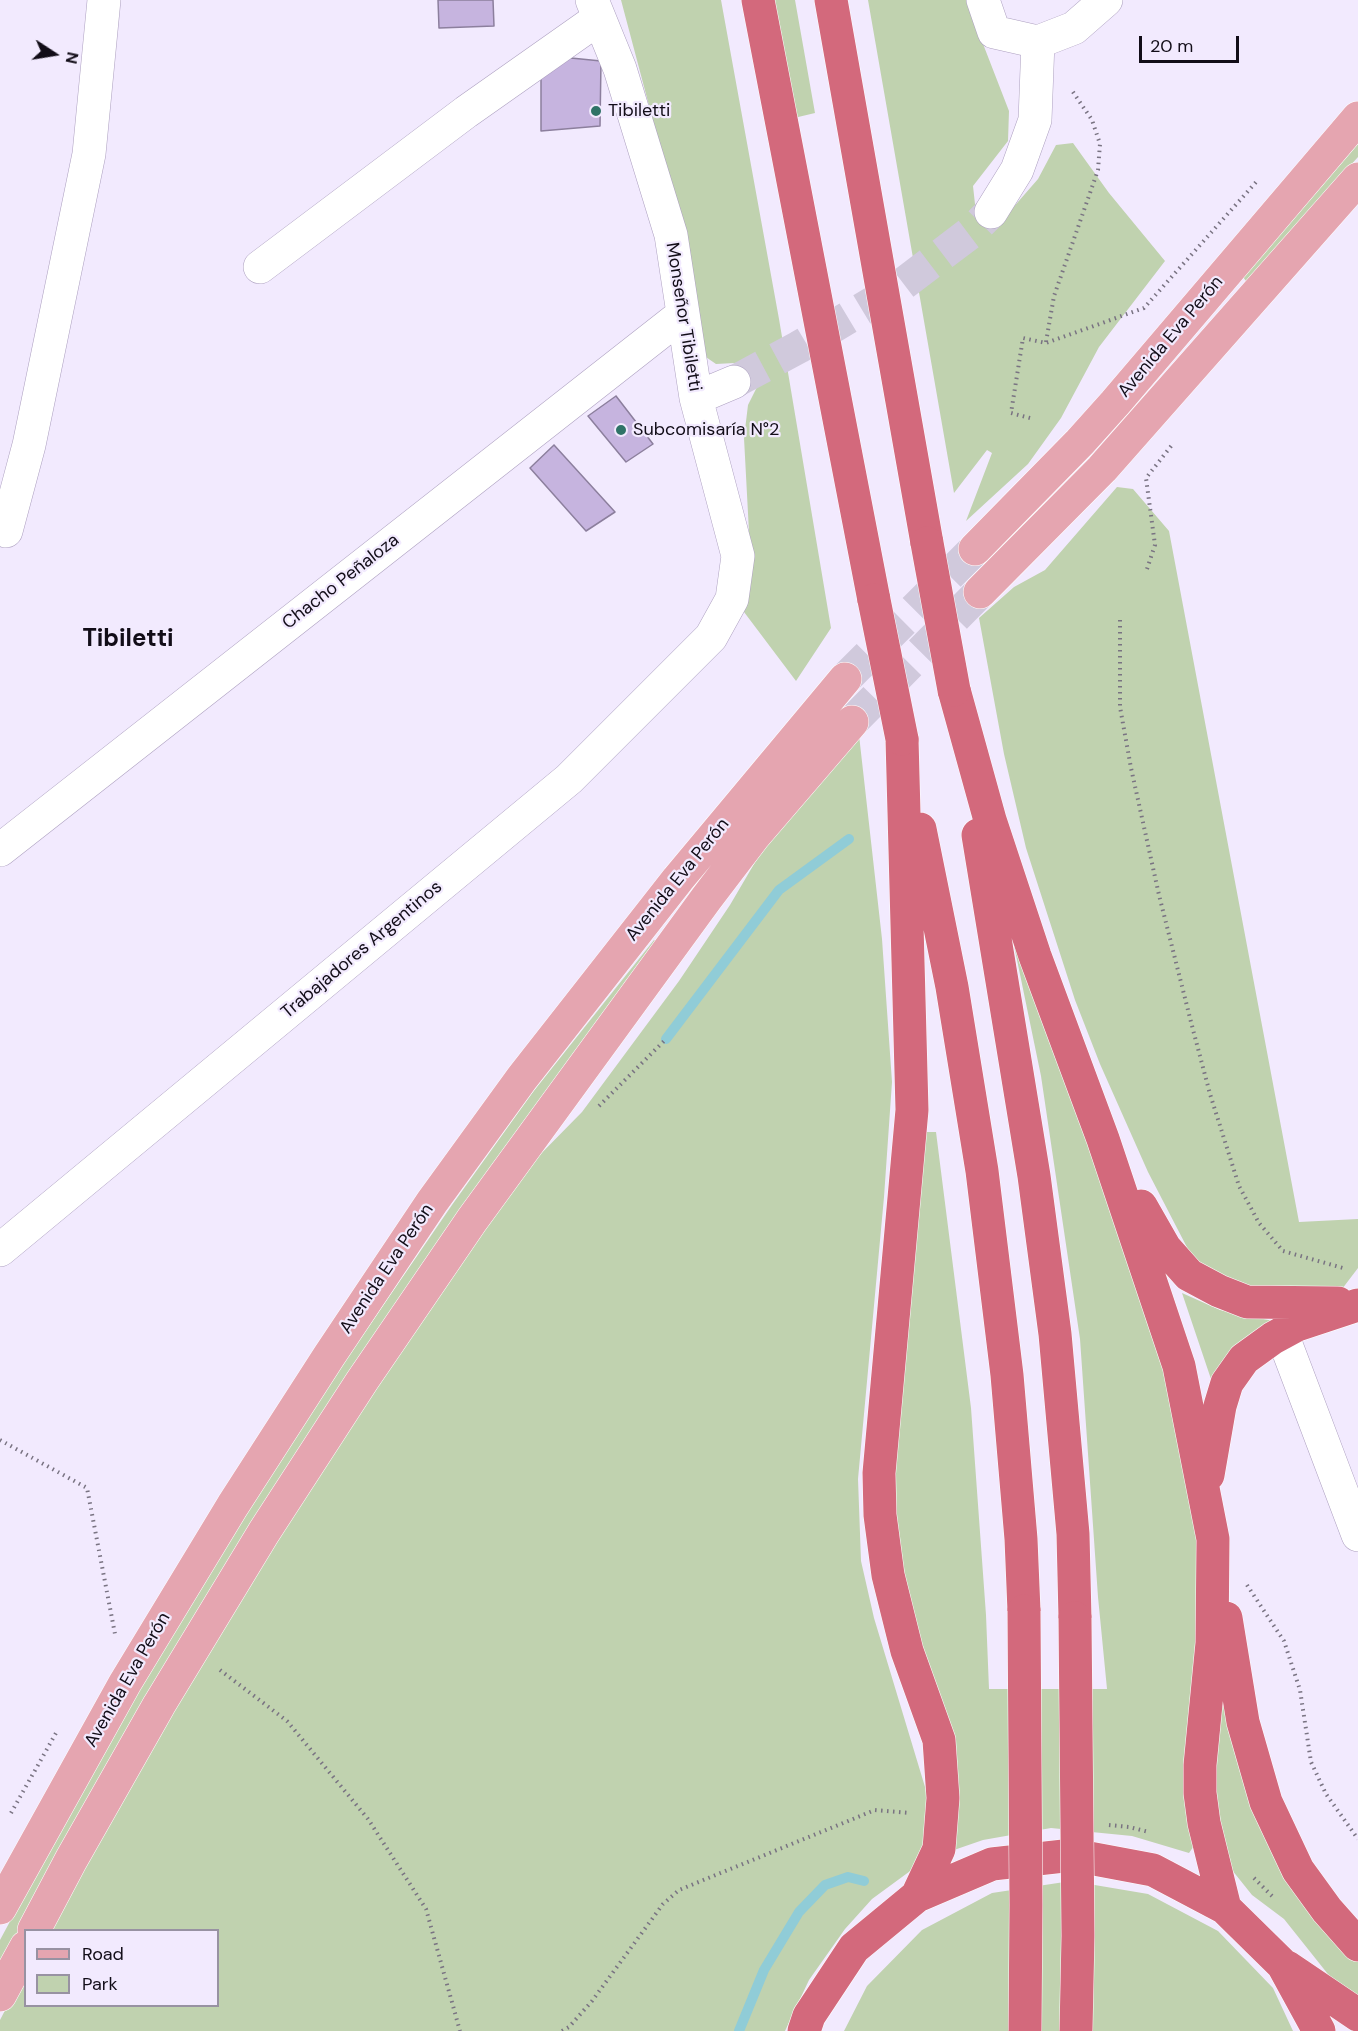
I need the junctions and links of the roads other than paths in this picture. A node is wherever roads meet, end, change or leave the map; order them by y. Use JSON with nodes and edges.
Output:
{"nodes":[{"id":1,"x":104,"y":0,"type":"edge"},
{"id":2,"x":758,"y":0,"type":"edge"},
{"id":3,"x":831,"y":0,"type":"edge"},
{"id":4,"x":983,"y":0,"type":"edge"},
{"id":5,"x":1106,"y":0,"type":"edge"},
{"id":6,"x":595,"y":10,"type":"edge"},
{"id":7,"x":1038,"y":42,"type":"junction"},
{"id":8,"x":1358,"y":118,"type":"edge"},
{"id":9,"x":1358,"y":179,"type":"edge"},
{"id":10,"x":991,"y":212,"type":"tunnel mouth"},
{"id":11,"x":260,"y":267,"type":"dead end"},
{"id":12,"x":682,"y":315,"type":"junction"},
{"id":13,"x":734,"y":382,"type":"tunnel mouth"},
{"id":14,"x":696,"y":398,"type":"junction"},
{"id":15,"x":6,"y":531,"type":"dead end"},
{"id":16,"x":975,"y":549,"type":"tunnel mouth"},
{"id":17,"x":980,"y":592,"type":"tunnel mouth"},
{"id":18,"x":711,"y":637,"type":"joint"},
{"id":19,"x":845,"y":679,"type":"tunnel mouth"},
{"id":20,"x":954,"y":690,"type":"junction"},
{"id":21,"x":852,"y":722,"type":"tunnel mouth"},
{"id":22,"x":902,"y":739,"type":"junction"},
{"id":23,"x":0,"y":850,"type":"edge"},
{"id":24,"x":1103,"y":1139,"type":"junction"},
{"id":25,"x":0,"y":1250,"type":"edge"},
{"id":26,"x":1358,"y":1304,"type":"edge"},
{"id":27,"x":1282,"y":1334,"type":"junction"},
{"id":28,"x":1358,"y":1535,"type":"edge"},
{"id":29,"x":1213,"y":1539,"type":"junction"},
{"id":30,"x":917,"y":1896,"type":"junction"},
{"id":31,"x":0,"y":1908,"type":"edge"},
{"id":32,"x":1225,"y":1908,"type":"junction"},
{"id":33,"x":35,"y":1929,"type":"edge"},
{"id":34,"x":1358,"y":1945,"type":"edge"},
{"id":35,"x":24,"y":1951,"type":"edge"},
{"id":36,"x":1283,"y":1965,"type":"junction"},
{"id":37,"x":0,"y":1995,"type":"edge"},
{"id":38,"x":1358,"y":2014,"type":"edge"},
{"id":39,"x":805,"y":2026,"type":"edge"},
{"id":40,"x":1025,"y":2031,"type":"edge"},
{"id":41,"x":1076,"y":2031,"type":"edge"},
{"id":42,"x":1319,"y":2031,"type":"edge"}],
"edges":[{"from":1,"to":15,"type":"street"},
{"from":2,"to":22,"type":"highway","bridge":true},
{"from":3,"to":20,"type":"highway","bridge":true},
{"from":4,"to":7,"type":"street"},
{"from":5,"to":7,"type":"street"},
{"from":6,"to":11,"type":"street"},
{"from":6,"to":12,"type":"street","name":"Monseñor Tibiletti"},
{"from":7,"to":10,"type":"street"},
{"from":8,"to":16,"type":"main road","name":"Avenida Eva Perón"},
{"from":9,"to":17,"type":"main road","name":"Avenida Eva Perón"},
{"from":12,"to":14,"type":"street","name":"Monseñor Tibiletti"},
{"from":12,"to":23,"type":"street","name":"Chacho Peñaloza"},
{"from":13,"to":14,"type":"street"},
{"from":14,"to":18,"type":"street","name":"Monseñor Tibiletti"},
{"from":18,"to":25,"type":"street","name":"Trabajadores Argentinos"},
{"from":19,"to":31,"type":"main road","name":"Avenida Eva Perón"},
{"from":20,"to":24,"type":"highway"},
{"from":20,"to":41,"type":"highway","bridge":true},
{"from":21,"to":33,"type":"main road","name":"Avenida Eva Perón"},
{"from":22,"to":30,"type":"highway"},
{"from":22,"to":40,"type":"highway","bridge":true},
{"from":24,"to":26,"type":"highway"},
{"from":24,"to":29,"type":"highway"},
{"from":26,"to":27,"type":"highway"},
{"from":27,"to":28,"type":"street"},
{"from":27,"to":29,"type":"highway"},
{"from":29,"to":32,"type":"highway"},
{"from":29,"to":34,"type":"highway"},
{"from":30,"to":32,"type":"highway"},
{"from":30,"to":39,"type":"highway"},
{"from":32,"to":36,"type":"highway"},
{"from":35,"to":37,"type":"main road"},
{"from":36,"to":38,"type":"highway"},
{"from":36,"to":42,"type":"highway"}]}
